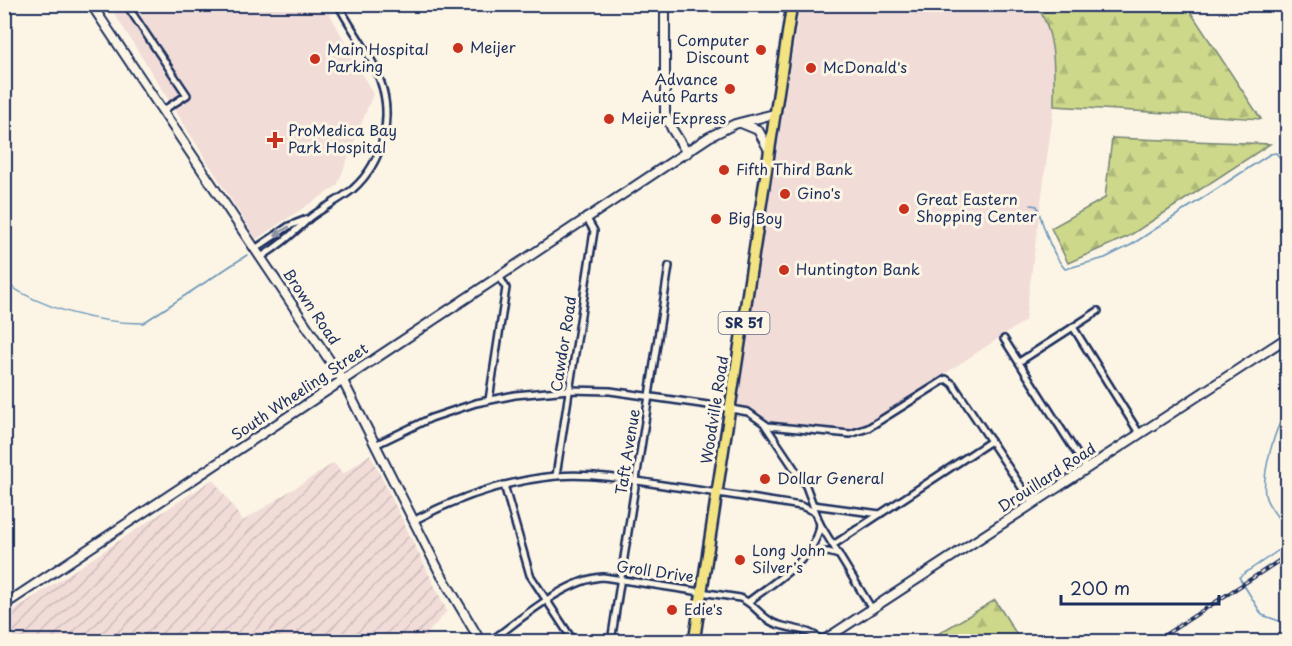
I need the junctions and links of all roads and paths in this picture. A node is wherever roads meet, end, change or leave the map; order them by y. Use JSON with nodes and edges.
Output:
{"nodes":[{"id":1,"x":91,"y":4,"type":"edge"},
{"id":2,"x":126,"y":4,"type":"edge"},
{"id":3,"x":338,"y":4,"type":"edge"},
{"id":4,"x":665,"y":4,"type":"edge"},
{"id":5,"x":729,"y":4,"type":"edge"},
{"id":6,"x":792,"y":4,"type":"edge"},
{"id":7,"x":717,"y":6,"type":"edge"},
{"id":8,"x":162,"y":111,"type":"junction"},
{"id":9,"x":774,"y":114,"type":"junction"},
{"id":10,"x":739,"y":123,"type":"junction"},
{"id":11,"x":769,"y":150,"type":"junction"},
{"id":12,"x":687,"y":153,"type":"junction"},
{"id":13,"x":311,"y":217,"type":"junction"},
{"id":14,"x":586,"y":217,"type":"junction"},
{"id":15,"x":255,"y":249,"type":"junction"},
{"id":16,"x":261,"y":257,"type":"junction"},
{"id":17,"x":669,"y":266,"type":"dead end"},
{"id":18,"x":499,"y":276,"type":"junction"},
{"id":19,"x":1098,"y":311,"type":"dead end"},
{"id":20,"x":1073,"y":327,"type":"junction"},
{"id":21,"x":1287,"y":337,"type":"edge"},
{"id":22,"x":1004,"y":339,"type":"dead end"},
{"id":23,"x":1018,"y":362,"type":"junction"},
{"id":24,"x":342,"y":380,"type":"junction"},
{"id":25,"x":569,"y":390,"type":"junction"},
{"id":26,"x":648,"y":396,"type":"junction"},
{"id":27,"x":489,"y":400,"type":"junction"},
{"id":28,"x":730,"y":409,"type":"junction"},
{"id":29,"x":764,"y":424,"type":"junction"},
{"id":30,"x":1139,"y":433,"type":"junction"},
{"id":31,"x":992,"y":441,"type":"junction"},
{"id":32,"x":375,"y":445,"type":"junction"},
{"id":33,"x":1086,"y":468,"type":"junction"},
{"id":34,"x":556,"y":476,"type":"junction"},
{"id":35,"x":635,"y":480,"type":"junction"},
{"id":36,"x":504,"y":485,"type":"junction"},
{"id":37,"x":716,"y":493,"type":"junction"},
{"id":38,"x":1032,"y":503,"type":"junction"},
{"id":39,"x":813,"y":505,"type":"junction"},
{"id":40,"x":815,"y":512,"type":"junction"},
{"id":41,"x":880,"y":514,"type":"junction"},
{"id":42,"x":413,"y":522,"type":"junction"},
{"id":43,"x":819,"y":524,"type":"junction"},
{"id":44,"x":833,"y":545,"type":"junction"},
{"id":45,"x":805,"y":555,"type":"junction"},
{"id":46,"x":839,"y":555,"type":"junction"},
{"id":47,"x":620,"y":579,"type":"junction"},
{"id":48,"x":701,"y":591,"type":"junction"},
{"id":49,"x":547,"y":602,"type":"junction"},
{"id":50,"x":748,"y":602,"type":"junction"},
{"id":51,"x":4,"y":605,"type":"edge"},
{"id":52,"x":872,"y":609,"type":"junction"},
{"id":53,"x":822,"y":641,"type":"edge"},
{"id":54,"x":481,"y":642,"type":"edge"},
{"id":55,"x":489,"y":642,"type":"edge"},
{"id":56,"x":574,"y":642,"type":"edge"},
{"id":57,"x":611,"y":642,"type":"edge"},
{"id":58,"x":694,"y":642,"type":"edge"}],
"edges":[{"from":1,"to":8,"type":"street","name":"Brown Road"},
{"from":2,"to":8,"type":"street"},
{"from":3,"to":13,"type":"street"},
{"from":4,"to":12,"type":"street"},
{"from":5,"to":7,"type":"street"},
{"from":6,"to":9,"type":"main road","name":"Woodville Road","number":"SR 51"},
{"from":8,"to":15,"type":"street","name":"Brown Road"},
{"from":9,"to":10,"type":"street","name":"South Wheeling Street"},
{"from":9,"to":11,"type":"main road","name":"Woodville Road","number":"SR 51"},
{"from":10,"to":11,"type":"street"},
{"from":10,"to":12,"type":"street","name":"South Wheeling Street"},
{"from":11,"to":28,"type":"main road","name":"Woodville Road","number":"SR 51"},
{"from":12,"to":14,"type":"street","name":"South Wheeling Street"},
{"from":13,"to":15,"type":"street","one_way":true},
{"from":13,"to":16,"type":"street"},
{"from":14,"to":18,"type":"street","name":"South Wheeling Street"},
{"from":14,"to":25,"type":"street","name":"Cawdor Road"},
{"from":15,"to":16,"type":"street","name":"Brown Road"},
{"from":16,"to":24,"type":"street","name":"Brown Road"},
{"from":17,"to":26,"type":"street","name":"Taft Avenue"},
{"from":18,"to":24,"type":"street","name":"South Wheeling Street"},
{"from":18,"to":27,"type":"street"},
{"from":19,"to":20,"type":"street"},
{"from":20,"to":23,"type":"street"},
{"from":20,"to":30,"type":"street"},
{"from":21,"to":30,"type":"street","name":"Drouillard Road"},
{"from":22,"to":23,"type":"street"},
{"from":23,"to":33,"type":"street"},
{"from":24,"to":32,"type":"street","name":"Brown Road"},
{"from":24,"to":51,"type":"street","name":"South Wheeling Street"},
{"from":25,"to":26,"type":"street"},
{"from":25,"to":27,"type":"street"},
{"from":25,"to":34,"type":"street","name":"Cawdor Road"},
{"from":26,"to":28,"type":"street"},
{"from":26,"to":35,"type":"street","name":"Taft Avenue"},
{"from":27,"to":32,"type":"street"},
{"from":28,"to":29,"type":"street"},
{"from":28,"to":37,"type":"main road","name":"Woodville Road","number":"SR 51"},
{"from":29,"to":31,"type":"street"},
{"from":29,"to":39,"type":"street"},
{"from":30,"to":33,"type":"street","name":"Drouillard Road"},
{"from":31,"to":38,"type":"street"},
{"from":31,"to":41,"type":"street"},
{"from":32,"to":42,"type":"street","name":"Brown Road"},
{"from":33,"to":38,"type":"street","name":"Drouillard Road"},
{"from":34,"to":35,"type":"street"},
{"from":34,"to":36,"type":"street"},
{"from":35,"to":37,"type":"street"},
{"from":35,"to":47,"type":"street","name":"Taft Avenue"},
{"from":36,"to":42,"type":"street"},
{"from":36,"to":49,"type":"street"},
{"from":37,"to":40,"type":"street"},
{"from":37,"to":48,"type":"main road","name":"Woodville Road","number":"SR 51"},
{"from":38,"to":52,"type":"street","name":"Drouillard Road"},
{"from":39,"to":40,"type":"street"},
{"from":39,"to":41,"type":"street"},
{"from":40,"to":43,"type":"street"},
{"from":41,"to":44,"type":"street"},
{"from":42,"to":54,"type":"street","name":"Brown Road"},
{"from":43,"to":44,"type":"street"},
{"from":43,"to":45,"type":"street"},
{"from":44,"to":46,"type":"street"},
{"from":45,"to":46,"type":"street"},
{"from":45,"to":50,"type":"street"},
{"from":46,"to":52,"type":"street"},
{"from":47,"to":48,"type":"street","name":"Groll Drive"},
{"from":47,"to":49,"type":"street","name":"Groll Drive"},
{"from":47,"to":57,"type":"street","name":"Taft Avenue"},
{"from":48,"to":50,"type":"street","name":"Groll Drive"},
{"from":48,"to":58,"type":"main road","name":"Woodville Road","number":"SR 51"},
{"from":49,"to":55,"type":"street","name":"Groll Drive"},
{"from":49,"to":56,"type":"street"},
{"from":50,"to":53,"type":"street","name":"Groll Drive"},
{"from":52,"to":53,"type":"street","name":"Drouillard Road"}]}
